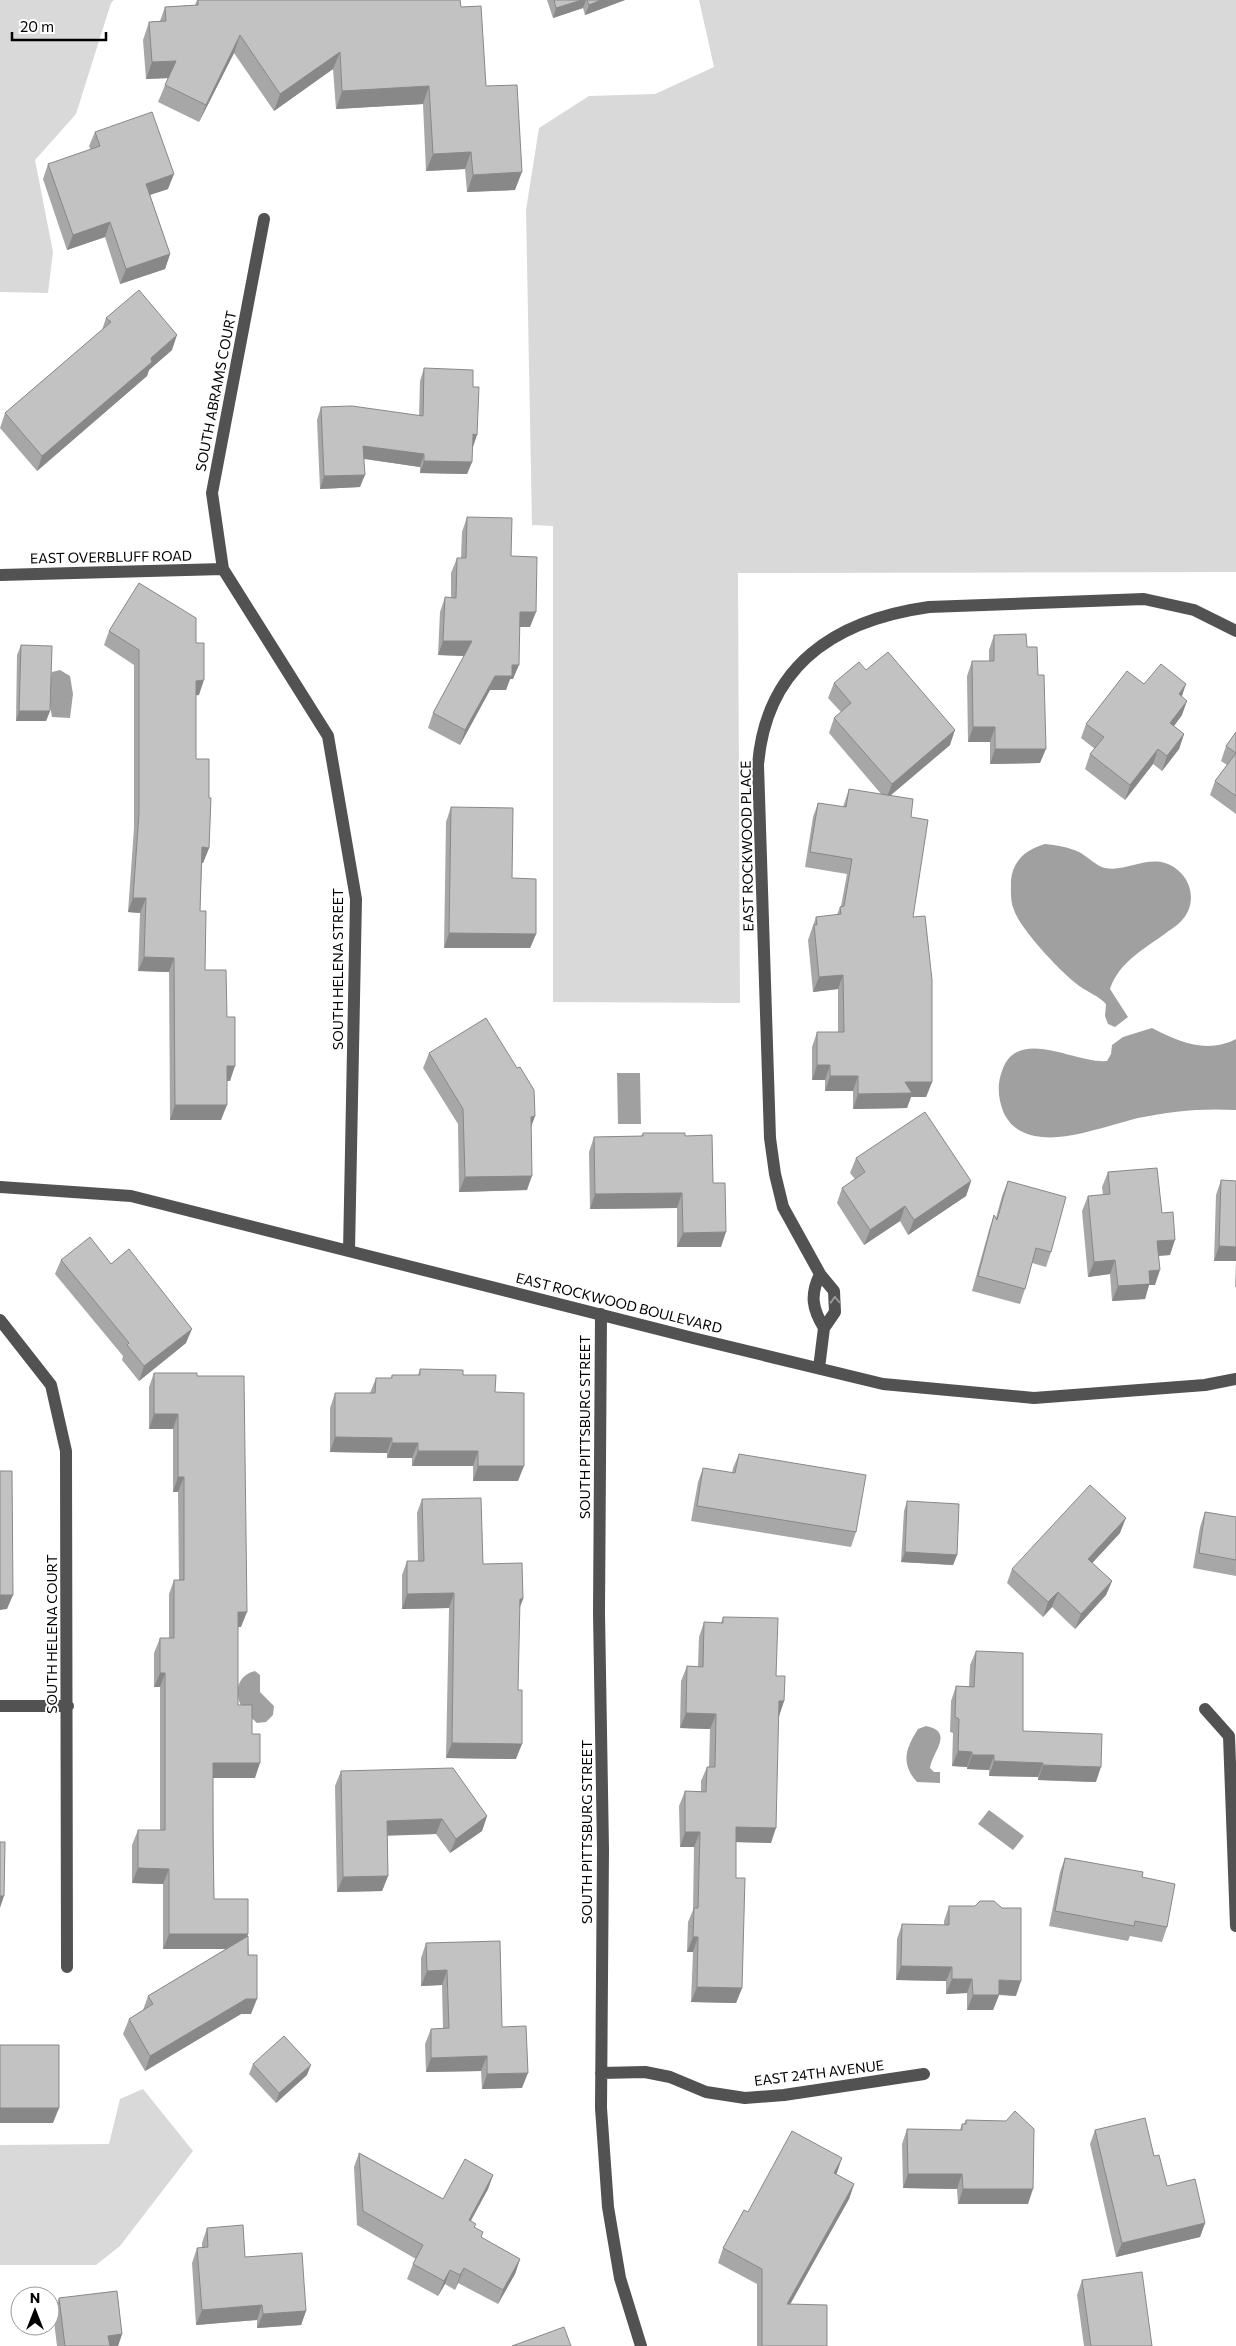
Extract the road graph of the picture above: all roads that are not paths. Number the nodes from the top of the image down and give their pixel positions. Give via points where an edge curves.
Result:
1 (264, 219) dead end
2 (223, 569) junction
3 (0, 575) edge
4 (1236, 631) edge
5 (0, 1187) edge
6 (349, 1252) junction
7 (820, 1274) junction
8 (601, 1314) junction
9 (0, 1320) edge
10 (824, 1328) junction
11 (819, 1368) junction
12 (1236, 1379) edge
13 (0, 1706) edge
14 (68, 1706) junction
15 (1205, 1709) dead end
16 (1236, 1926) edge
17 (67, 1967) dead end
18 (601, 2073) junction
19 (924, 2074) dead end
20 (641, 2346) edge

1 - 2 street, SOUTH ABRAMS COURT via 212,493
2 - 3 street, EAST OVERBLUFF ROAD
2 - 6 street, SOUTH HELENA STREET via 328,736 356,899
4 - 7 street, EAST ROCKWOOD PLACE via 1194,610 1144,599 929,607 876,618 841,633 801,663 784,682 764,725 758,765 770,1138 774,1174 783,1207
5 - 6 street, EAST ROCKWOOD BOULEVARD via 131,1196
6 - 8 street, EAST ROCKWOOD BOULEVARD
7 - 10 street via 813,1288 815,1313
10 -> 7 street, EAST ROCKWOOD PLACE via 835,1312 834,1291
8 - 11 street, EAST ROCKWOOD BOULEVARD
8 - 18 street, SOUTH PITTSBURG STREET
9 - 14 street, SOUTH HELENA COURT via 50,1385 66,1451
10 - 11 street, EAST ROCKWOOD PLACE
11 - 12 street, EAST ROCKWOOD BOULEVARD via 883,1384 1034,1398 1205,1385
13 - 14 street
14 - 17 street, SOUTH HELENA COURT
15 - 16 street via 1229,1736
18 - 19 street, EAST 24TH AVENUE via 645,2072 670,2076 706,2092 744,2098
18 - 20 street, SOUTH PITTSBURG STREET via 608,2207 620,2278

